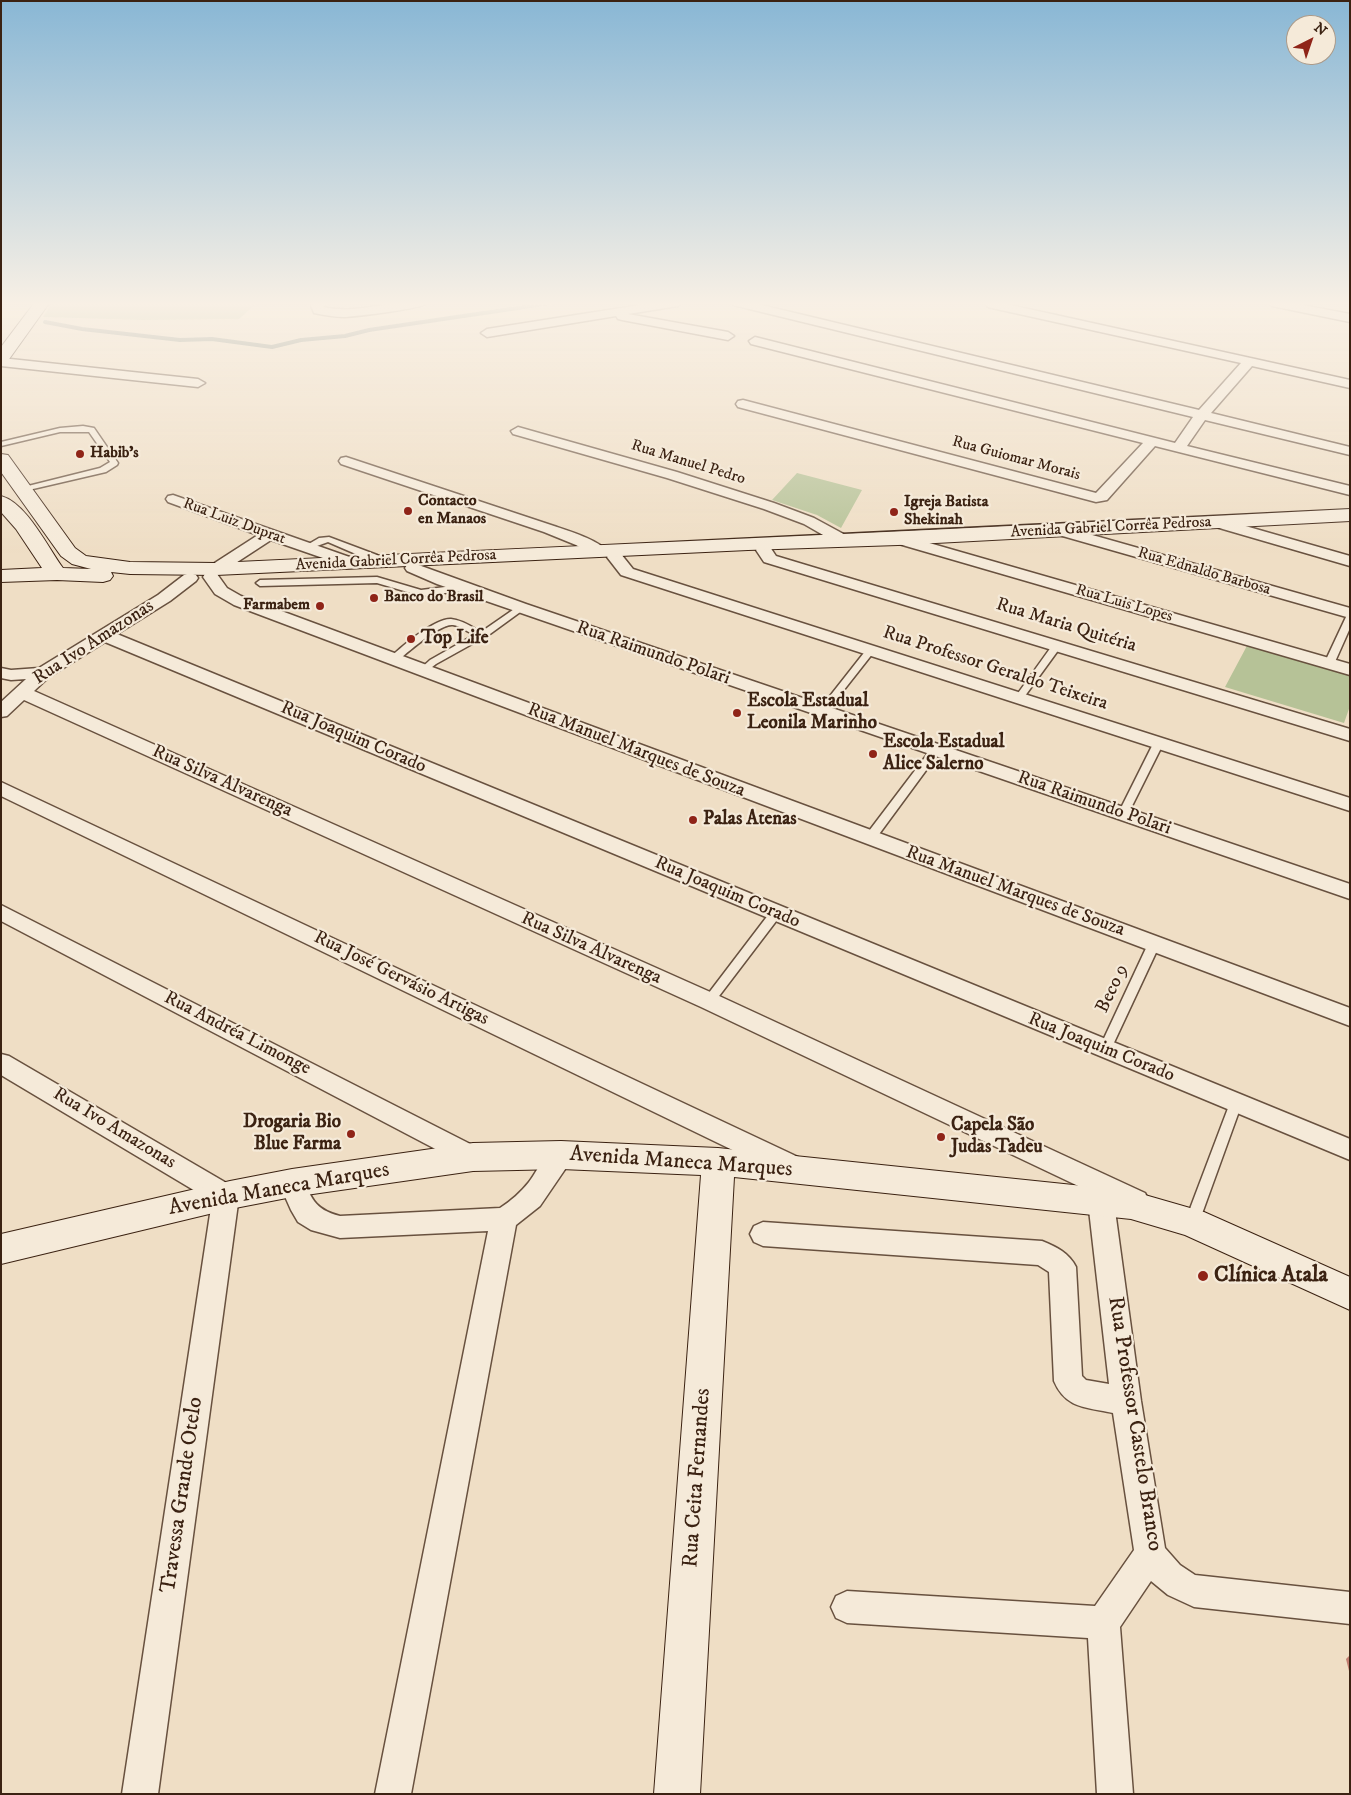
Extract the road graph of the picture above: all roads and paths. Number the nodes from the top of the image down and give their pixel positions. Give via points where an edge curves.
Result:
1 (931, 386) edge
2 (1079, 386) edge
3 (1227, 386) edge
4 (743, 404) dead end
5 (1202, 415) junction
6 (518, 431) dead end
7 (1152, 442) junction
8 (1, 444) edge
9 (1178, 448) junction
10 (1350, 451) edge
11 (1, 458) edge
12 (346, 461) dead end
13 (24, 490) junction
14 (1350, 491) edge
15 (173, 499) dead end
16 (1, 502) edge
17 (1350, 515) edge
18 (1214, 522) junction
19 (1057, 530) junction
20 (269, 535) junction
21 (898, 539) junction
22 (843, 540) junction
23 (306, 548) junction
24 (767, 554) junction
25 (614, 561) junction
26 (1350, 561) edge
27 (382, 562) junction
28 (352, 563) junction
29 (412, 568) junction
30 (214, 573) junction
31 (57, 574) junction
32 (2, 575) edge
33 (190, 578) junction
34 (260, 583) dead end
35 (461, 588) junction
36 (520, 608) junction
37 (1350, 615) edge
38 (480, 634) junction
39 (104, 635) junction
40 (1056, 645) junction
41 (870, 651) junction
42 (393, 660) junction
43 (1329, 664) junction
44 (1350, 670) edge
45 (422, 671) junction
46 (1, 673) edge
47 (43, 674) junction
48 (21, 692) junction
49 (1019, 698) junction
50 (1, 712) edge
51 (822, 712) junction
52 (1349, 732) edge
53 (1158, 744) junction
54 (936, 750) junction
55 (1, 788) edge
56 (1350, 805) edge
57 (1122, 814) junction
58 (870, 838) junction
59 (1350, 892) edge
60 (1, 912) edge
61 (776, 913) junction
62 (1154, 944) junction
63 (709, 1001) junction
64 (1350, 1018) edge
65 (1105, 1049) junction
66 (1, 1063) edge
67 (1236, 1103) junction
68 (1350, 1150) edge
69 (562, 1155) junction
70 (473, 1157) junction
71 (718, 1162) junction
72 (801, 1170) junction
73 (292, 1183) junction
74 (226, 1196) junction
75 (1101, 1202) junction
76 (1158, 1212) junction
77 (504, 1219) junction
78 (1192, 1222) junction
79 (763, 1234) dead end
80 (1, 1249) edge
81 (1350, 1294) edge
82 (1126, 1401) junction
83 (1150, 1554) junction
84 (847, 1607) dead end
85 (1350, 1608) edge
86 (1103, 1623) junction
87 (140, 1794) edge
88 (393, 1794) edge
89 (677, 1794) edge
90 (1115, 1794) edge

1 - 7 street
2 - 5 street
3 - 5 street
4 - 7 street, Rua Guiomar Morais via 1090,497 1102,497
5 - 9 street
5 - 10 street
6 - 22 street, Rua Manuel Pedro via 769,506 808,521
7 - 9 street
8 - 13 lane via 72,428 86,428 91,430 114,463 103,470
9 - 14 street
11 - 13 street, Avenida Gabriel Corrêa Pedrosa
12 - 25 street, Rua Professor Geraldo Teixeira via 549,528
13 - 30 street, Avenida Gabriel Corrêa Pedrosa via 68,552 79,560 130,568
15 - 20 street, Rua Luiz Duprat
16 - 31 street via 17,516
17 - 18 street, Avenida Gabriel Corrêa Pedrosa
18 - 19 street, Avenida Gabriel Corrêa Pedrosa
18 - 26 street
19 - 21 street, Avenida Gabriel Corrêa Pedrosa
19 - 37 street, Rua Ednaldo Barbosa
20 - 23 street, Rua Luiz Duprat
20 - 30 street
21 - 22 street, Avenida Gabriel Corrêa Pedrosa
21 - 43 street, Rua Luis Lopes
22 - 24 street, Avenida Gabriel Corrêa Pedrosa
22 - 25 street, Avenida Gabriel Corrêa Pedrosa
23 - 27 lane via 329,539
23 - 28 street, Rua Luiz Duprat
24 - 25 street, Avenida Gabriel Corrêa Pedrosa
24 - 40 street, Rua Maria Quitéria
25 - 27 street, Avenida Gabriel Corrêa Pedrosa
25 - 29 street, Avenida Gabriel Corrêa Pedrosa
25 - 41 street, Rua Professor Geraldo Teixeira
27 - 28 street, Avenida Gabriel Corrêa Pedrosa
28 - 30 street, Avenida Gabriel Corrêa Pedrosa
29 - 30 street, Avenida Gabriel Corrêa Pedrosa
29 - 35 street, Rua Raimundo Polari
30 - 33 street, Avenida Gabriel Corrêa Pedrosa
30 - 42 street, Rua Manuel Marques de Souza via 215,587 232,598
31 - 32 street, Avenida Gabriel Corrêa Pedrosa
31 - 33 street, Avenida Gabriel Corrêa Pedrosa
33 - 39 street, Rua Ivo Amazonas
34 - 35 lane via 377,580 421,593
35 - 36 street, Rua Raimundo Polari
36 - 38 lane
36 - 51 street, Rua Raimundo Polari
37 - 43 lane
38 - 42 lane via 448,622
38 - 45 lane
39 - 47 street, Rua Ivo Amazonas
39 - 61 street, Rua Joaquim Corado
40 - 49 lane
40 - 52 street, Rua Maria Quitéria
41 - 49 street, Rua Professor Geraldo Teixeira
41 - 51 lane
42 - 45 street, Rua Manuel Marques de Souza
43 - 44 street, Rua Luis Lopes
45 - 58 street, Rua Manuel Marques de Souza
46 - 47 street
47 - 48 street, Rua Ivo Amazonas
48 - 50 street, Rua Ivo Amazonas
48 - 63 street, Rua Silva Alvarenga
49 - 53 street, Rua Professor Geraldo Teixeira
51 - 54 street, Rua Raimundo Polari
53 - 56 street, Rua Professor Geraldo Teixeira
53 - 57 lane
54 - 57 street, Rua Raimundo Polari
54 - 58 lane
55 - 72 street, Rua José Gervásio Artigas
57 - 59 street, Rua Raimundo Polari
58 - 62 street, Rua Manuel Marques de Souza
60 - 70 street, Rua Andréa Limonge
61 - 63 lane
61 - 65 street, Rua Joaquim Corado
62 - 64 street, Rua Manuel Marques de Souza
62 - 65 lane, Beco 9
63 - 76 street, Rua Silva Alvarenga
65 - 67 street, Rua Joaquim Corado
66 - 74 street, Rua Ivo Amazonas
67 - 68 street, Rua Joaquim Corado
67 - 78 lane
69 - 70 street, Avenida Maneca Marques
69 - 71 street, Avenida Maneca Marques
69 - 77 street via 533,1198
70 - 73 street, Avenida Maneca Marques
71 - 72 street, Avenida Maneca Marques
71 - 89 street, Rua Ceita Fernandes
72 - 75 street, Avenida Maneca Marques
73 - 74 street, Avenida Maneca Marques
73 - 77 street via 303,1211 320,1223 340,1227
74 - 80 street, Avenida Maneca Marques
74 - 87 street, Travessa Grande Otelo
75 - 76 street, Avenida Maneca Marques
75 - 82 street, Rua Professor Castelo Branco
76 - 78 street, Avenida Maneca Marques
77 - 88 street
78 - 81 street, Avenida Maneca Marques
79 - 82 street via 1042,1253 1062,1267 1068,1381 1078,1392
82 - 83 street, Rua Professor Castelo Branco
83 - 85 street, Rua Professor Castelo Branco via 1176,1584 1194,1590
83 - 86 street
84 - 86 street
86 - 90 street

